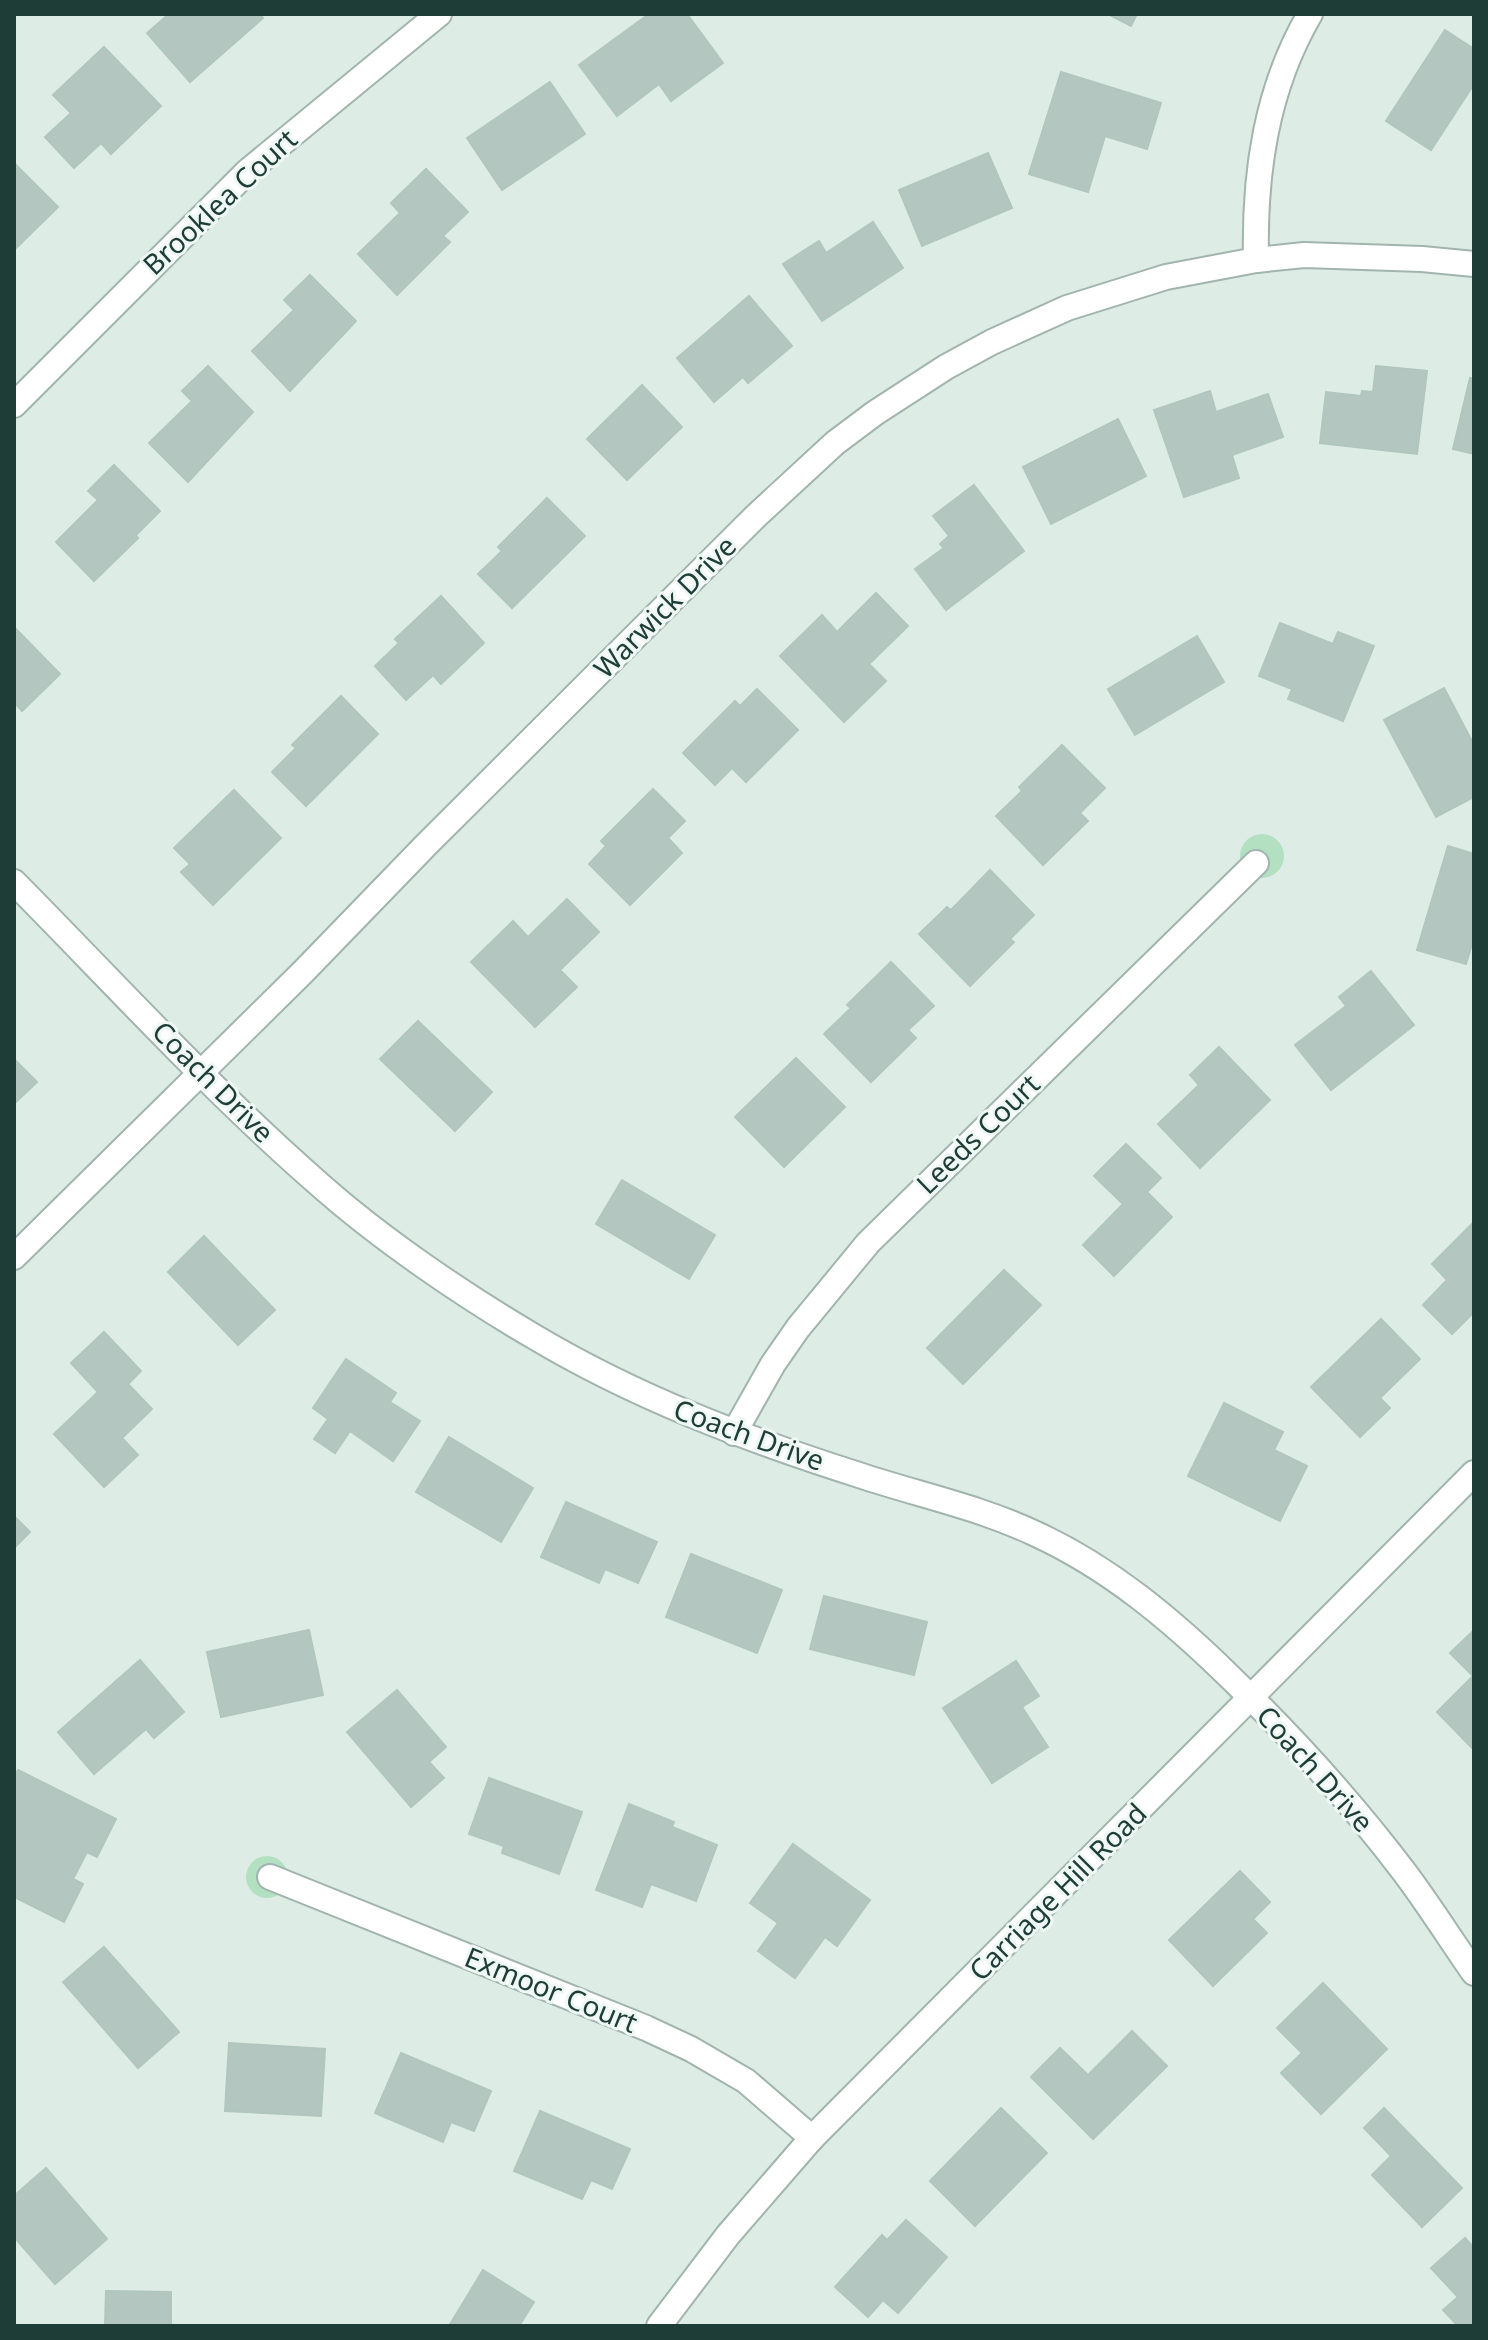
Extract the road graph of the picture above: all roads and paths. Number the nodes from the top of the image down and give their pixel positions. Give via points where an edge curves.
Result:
1 (439, 14) edge
2 (1310, 14) edge
3 (1256, 260) junction
4 (1474, 264) edge
5 (14, 405) edge
6 (1256, 863) dead end
7 (14, 882) edge
8 (201, 1071) junction
9 (14, 1257) edge
10 (734, 1433) junction
11 (1474, 1473) edge
12 (1251, 1697) junction
13 (270, 1877) dead end
14 (1474, 1973) edge
15 (812, 2138) junction
16 (659, 2326) edge

1 - 5 street, Brooklea Court via 248,171
2 - 3 street via 1279,79 1266,124 1255,212
3 - 4 street, Warwick Drive via 1304,255
3 - 8 street, Warwick Drive via 1166,277 1067,308 946,367 835,443
6 - 10 street, Leeds Court via 868,1243 798,1328
7 - 8 street, Coach Drive
8 - 9 street, Warwick Drive
8 - 10 street, Coach Drive via 323,1189 422,1264 585,1366
10 - 12 street, Coach Drive via 952,1501 1040,1535 1098,1568 1176,1626
11 - 12 street, Carriage Hill Road
12 - 14 street, Coach Drive via 1315,1763 1404,1872
12 - 15 street, Carriage Hill Road
13 - 15 street, Exmoor Court via 691,2049 746,2081
15 - 16 street, Carriage Hill Road

